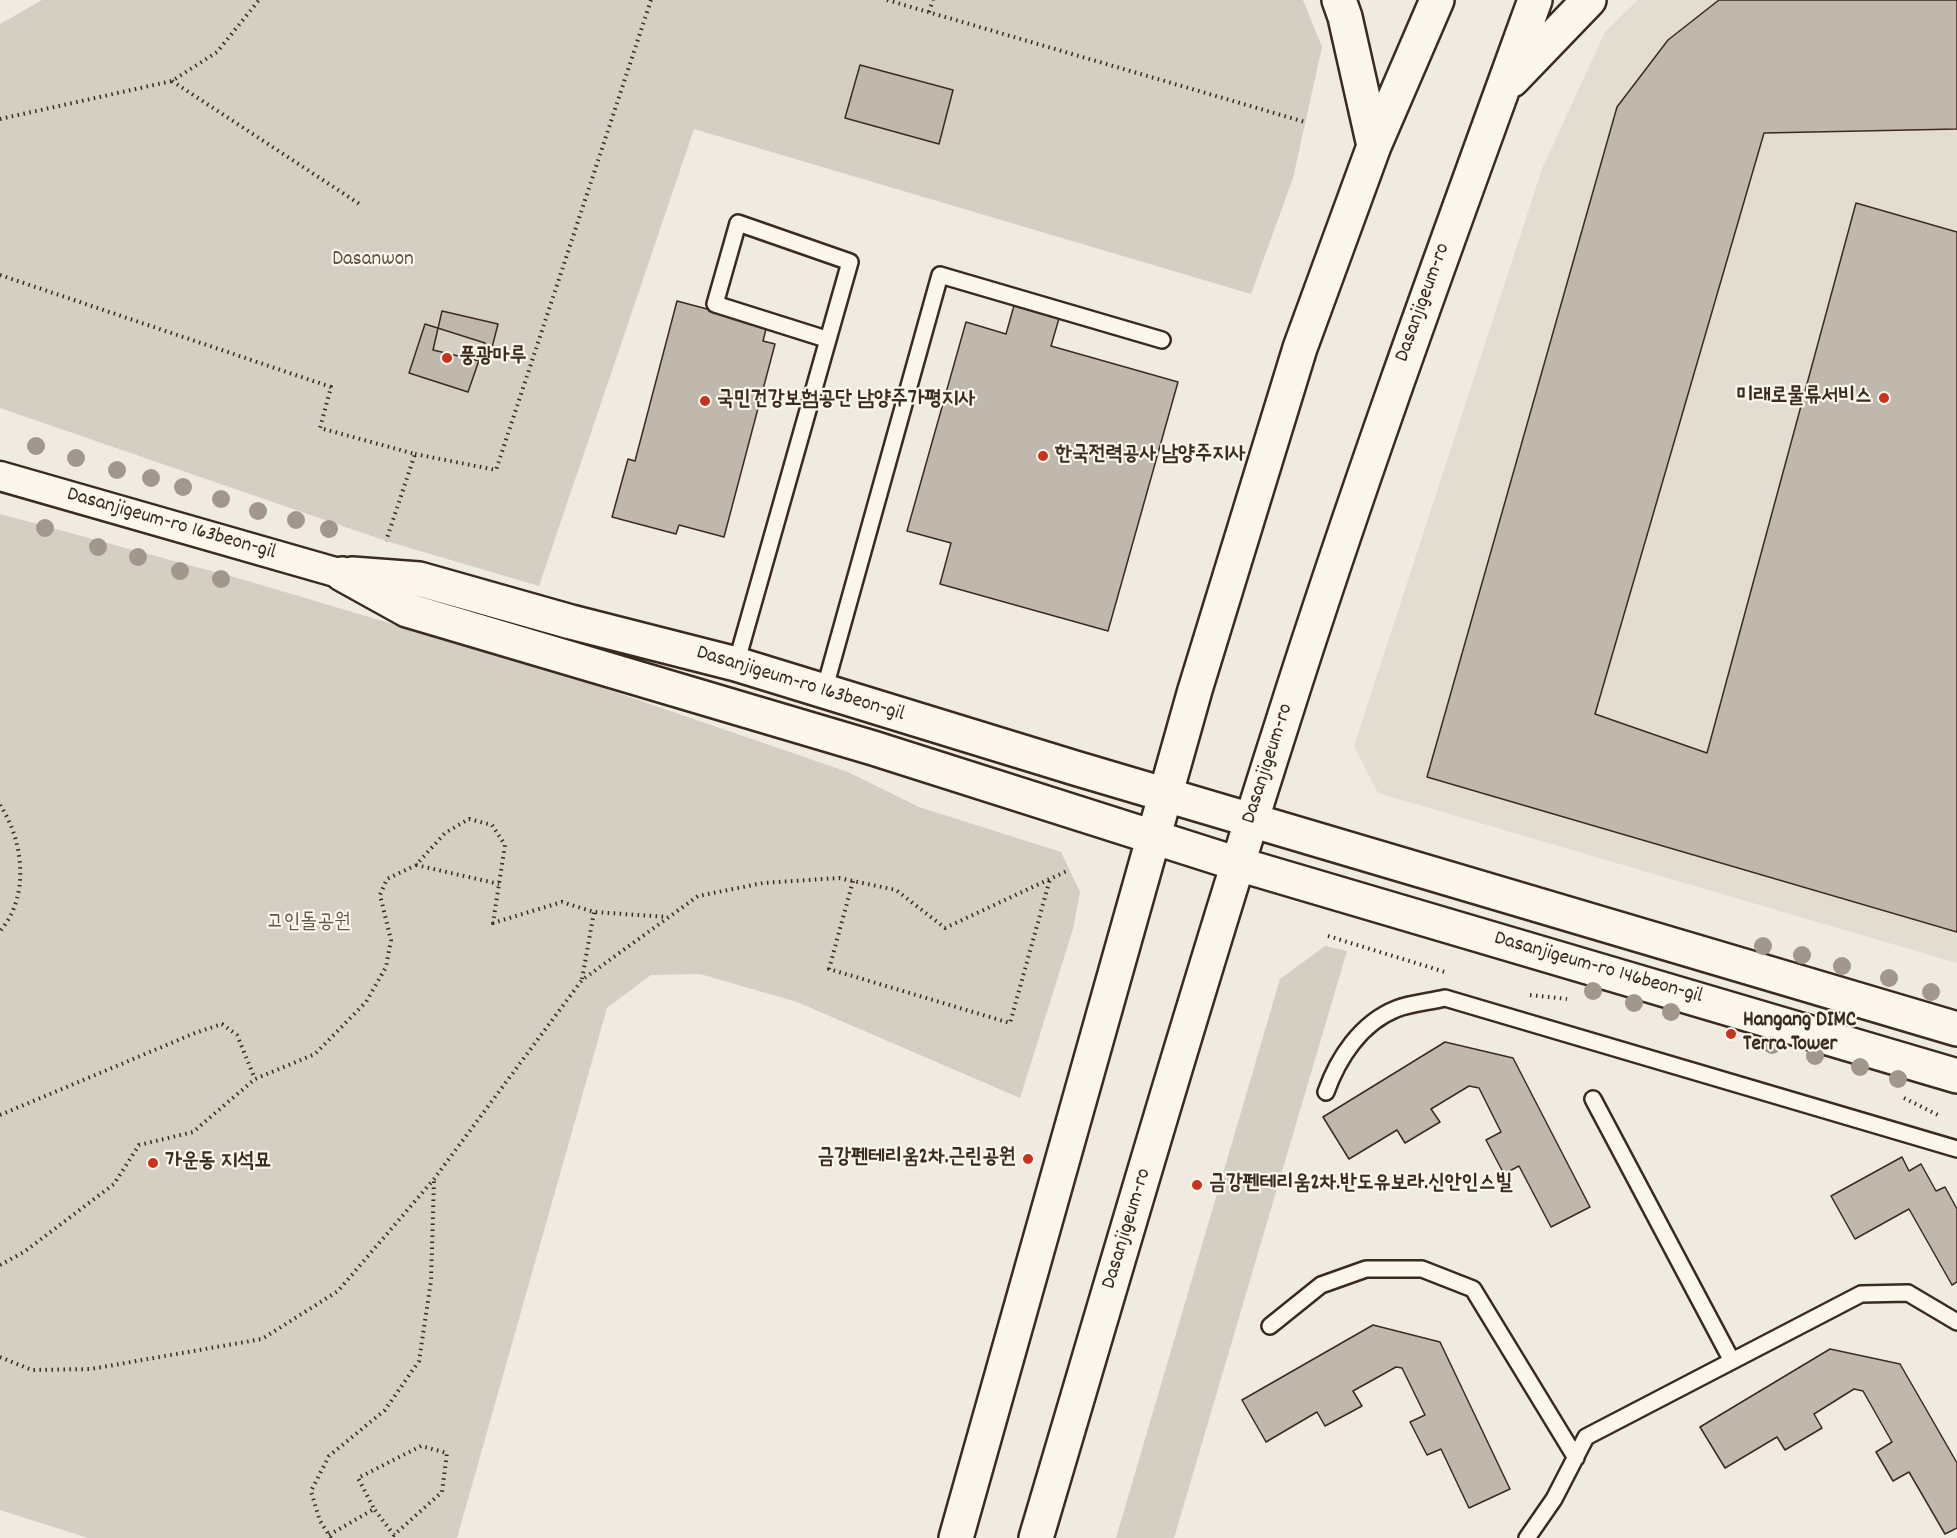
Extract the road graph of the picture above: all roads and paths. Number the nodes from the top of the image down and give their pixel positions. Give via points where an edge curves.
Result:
1 (259, 0) edge
2 (651, 0) edge
3 (886, 0) edge
4 (933, 0) edge
5 (1339, 0) edge
6 (1437, 0) edge
7 (1535, 0) edge
8 (1589, 0) edge
9 (929, 12) junction
10 (172, 81) junction
11 (1503, 90) junction
12 (0, 119) edge
13 (1305, 122) dead end
14 (1374, 146) junction
15 (361, 205) dead end
16 (0, 274) edge
17 (826, 339) junction
18 (1161, 340) dead end
19 (415, 454) junction
20 (0, 476) edge
21 (386, 541) dead end
22 (342, 574) junction
23 (736, 664) junction
24 (824, 691) junction
25 (1167, 795) junction
26 (0, 804) edge
27 (1252, 820) junction
28 (1156, 837) junction
29 (1238, 864) junction
30 (416, 865) junction
31 (1070, 870) dead end
32 (1050, 879) junction
33 (853, 881) junction
34 (499, 884) junction
35 (594, 912) junction
36 (670, 917) junction
37 (0, 931) edge
38 (582, 980) junction
39 (1957, 1029) edge
40 (1957, 1076) edge
41 (255, 1080) junction
42 (1326, 1092) dead end
43 (1593, 1099) dead end
44 (0, 1115) edge
45 (1957, 1149) edge
46 (434, 1179) junction
47 (0, 1265) edge
48 (1957, 1322) edge
49 (1270, 1326) dead end
50 (0, 1357) edge
51 (1732, 1361) junction
52 (1576, 1458) junction
53 (374, 1509) junction
54 (330, 1537) edge
55 (956, 1538) edge
56 (1036, 1538) edge
57 (1527, 1538) edge

1 - 10 path via 217,52
2 - 19 path via 495,470
3 - 9 path
4 - 9 path
5 - 14 street
6 - 14 street
7 - 11 street, Dasanjigeum-ro
8 - 11 street
9 - 13 path
10 - 12 path
10 - 15 path
11 - 27 street, Dasanjigeum-ro via 1396,380
14 - 25 street via 1300,348 1195,690
16 - 19 path via 331,387 321,428
17 - 17 lane via 850,262 738,223 716,304
17 - 23 lane
18 - 24 lane via 940,275
19 - 21 path
20 - 22 street, Dasanjigeum-ro 163beon-gil
22 - 23 street, Dasanjigeum-ro 163beon-gil via 418,579
22 - 28 street, Dasanjigeum-ro 163beon-gil via 407,610
23 - 24 street, Dasanjigeum-ro 163beon-gil
24 - 25 street, Dasanjigeum-ro 163beon-gil
25 - 27 street, Dasanjigeum-ro 163beon-gil
25 - 28 street
26 - 37 path via 11,821 19,852 20,888 11,919
27 - 29 street, Dasanjigeum-ro
27 - 39 street, Dasanjigeum-ro 146beon-gil
28 - 29 street, Dasanjigeum-ro 163beon-gil
28 - 55 street
29 - 40 street, Dasanjigeum-ro 146beon-gil
29 - 56 street, Dasanjigeum-ro
30 - 34 path
30 - 34 path via 445,833 469,819 492,825 505,845
30 - 41 path via 387,879 380,895 392,940 386,967 366,1002 315,1054
31 - 32 path
32 - 33 path via 945,928 896,890
32 - 33 path via 1010,1023 829,969
33 - 36 path via 839,878 752,885 698,896
34 - 35 path via 493,923 562,902
35 - 36 path
35 - 38 path
36 - 38 path
38 - 46 path
41 - 44 path via 237,1035 222,1024
41 - 47 path via 193,1132 139,1145 114,1184 24,1252
42 - 45 lane via 1333,1071 1359,1033 1395,1010 1445,998
43 - 51 lane
46 - 50 path via 338,1291 262,1339 91,1369 32,1370
46 - 54 path via 431,1281 419,1361 385,1410 330,1456 311,1491 320,1521
48 - 51 lane via 1908,1293 1861,1294
49 - 52 lane via 1321,1285 1366,1269 1422,1269 1473,1290
51 - 52 lane via 1586,1437
52 - 57 lane
53 - 53 path via 358,1478 421,1446 447,1454 442,1491 394,1534
53 - 54 path

